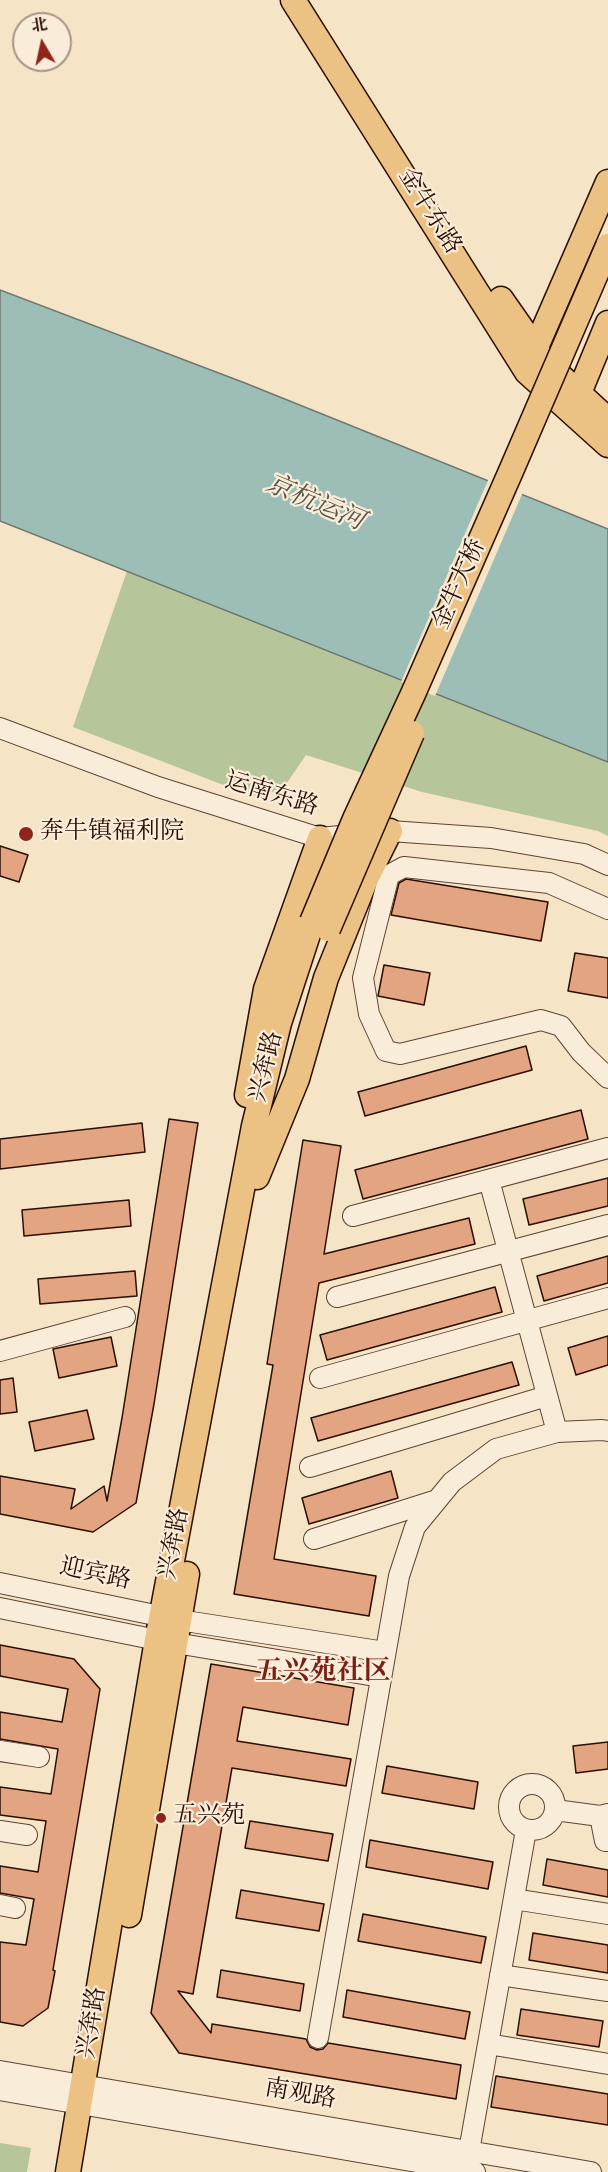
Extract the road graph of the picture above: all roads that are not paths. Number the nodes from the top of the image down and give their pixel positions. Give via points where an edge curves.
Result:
1 (293, 0) edge
2 (313, 0) edge
3 (608, 182) edge
4 (608, 202) edge
5 (608, 246) edge
6 (608, 281) edge
7 (608, 323) edge
8 (608, 340) edge
9 (534, 358) junction
10 (579, 402) junction
11 (607, 435) edge
12 (0, 728) edge
13 (390, 831) junction
14 (320, 838) junction
15 (608, 865) edge
16 (608, 909) edge
17 (320, 926) junction
18 (608, 1078) edge
19 (608, 1148) edge
20 (250, 1177) junction
21 (489, 1180) junction
22 (352, 1216) dead end
23 (608, 1225) edge
24 (508, 1252) junction
25 (337, 1298) dead end
26 (608, 1298) edge
27 (125, 1317) dead end
28 (526, 1321) junction
29 (0, 1351) edge
30 (320, 1378) dead end
31 (547, 1396) junction
32 (608, 1431) edge
33 (557, 1432) junction
34 (310, 1467) dead end
35 (437, 1500) junction
36 (314, 1539) dead end
37 (0, 1583) edge
38 (0, 1608) edge
39 (171, 1618) junction
40 (166, 1642) junction
41 (385, 1652) junction
42 (381, 1677) junction
43 (0, 1751) edge
44 (39, 1757) dead end
45 (555, 1810) junction
46 (604, 1815) edge
47 (526, 1830) junction
48 (0, 1831) edge
49 (27, 1835) dead end
50 (608, 1841) edge
51 (514, 1899) junction
52 (608, 1914) edge
53 (500, 1975) junction
54 (608, 1991) edge
55 (318, 2038) dead end
56 (488, 2044) junction
57 (608, 2064) edge
58 (0, 2071) edge
59 (0, 2090) edge
60 (90, 2096) junction
61 (469, 2151) junction
62 (68, 2172) edge
63 (85, 2172) edge
64 (475, 2172) edge
65 (591, 2172) edge

1 - 9 main road, 金牛东路
2 - 9 main road, 金牛东路
3 - 9 main road
4 - 9 main road
5 - 17 main road, 金牛大桥, bridge via 355,819
6 - 17 main road, 金牛大桥, bridge via 426,701
7 - 10 main road
8 - 10 main road
9 - 10 main road, 金牛东路
10 - 11 main road, 金牛东路
12 - 14 street, 运南东路 via 158,787
13 - 14 street, 运南东路
13 - 15 street, 运南东路 via 491,838 584,854
13 - 20 main road via 326,978 297,1079
14 - 20 main road via 266,988 247,1086 243,1138
16 - 18 street via 549,883 404,867 389,875 363,978 369,1014 387,1051 400,1054 541,1020 561,1026
17 - 20 main road, 兴奔路 via 279,1023 254,1126
19 - 21 street
20 - 39 main road, 兴奔路
21 - 22 street
21 - 24 street
23 - 24 street
24 - 25 street
24 - 28 street
26 - 28 street
27 - 29 street
28 - 30 street
28 - 31 street
31 - 33 street
31 - 34 street
32 - 33 street
33 - 35 street via 496,1449 452,1482
35 - 36 street
35 - 41 street via 415,1527 399,1576
37 - 39 street, 迎宾路
38 - 40 street, 迎宾路
39 - 40 main road, 兴奔路
39 - 41 street, 迎宾路
40 - 42 street, 迎宾路
40 - 60 main road, 兴奔路
41 - 42 street
42 - 55 street
43 - 44 street
45 - 46 street
45 - 47 street via 542,1829
45 - 47 street via 552,1796 542,1786 520,1787 510,1798 509,1814
46 - 50 street
47 - 51 street
48 - 49 street
51 - 52 street
51 - 53 street
53 - 54 street
53 - 56 street
56 - 57 street
56 - 61 street
58 - 60 street, 南观路
59 - 60 street, 南观路
60 - 61 street, 南观路
60 - 62 main road, 兴奔路
60 - 63 main road
60 - 64 street, 南观路
61 - 65 street, 南观路

